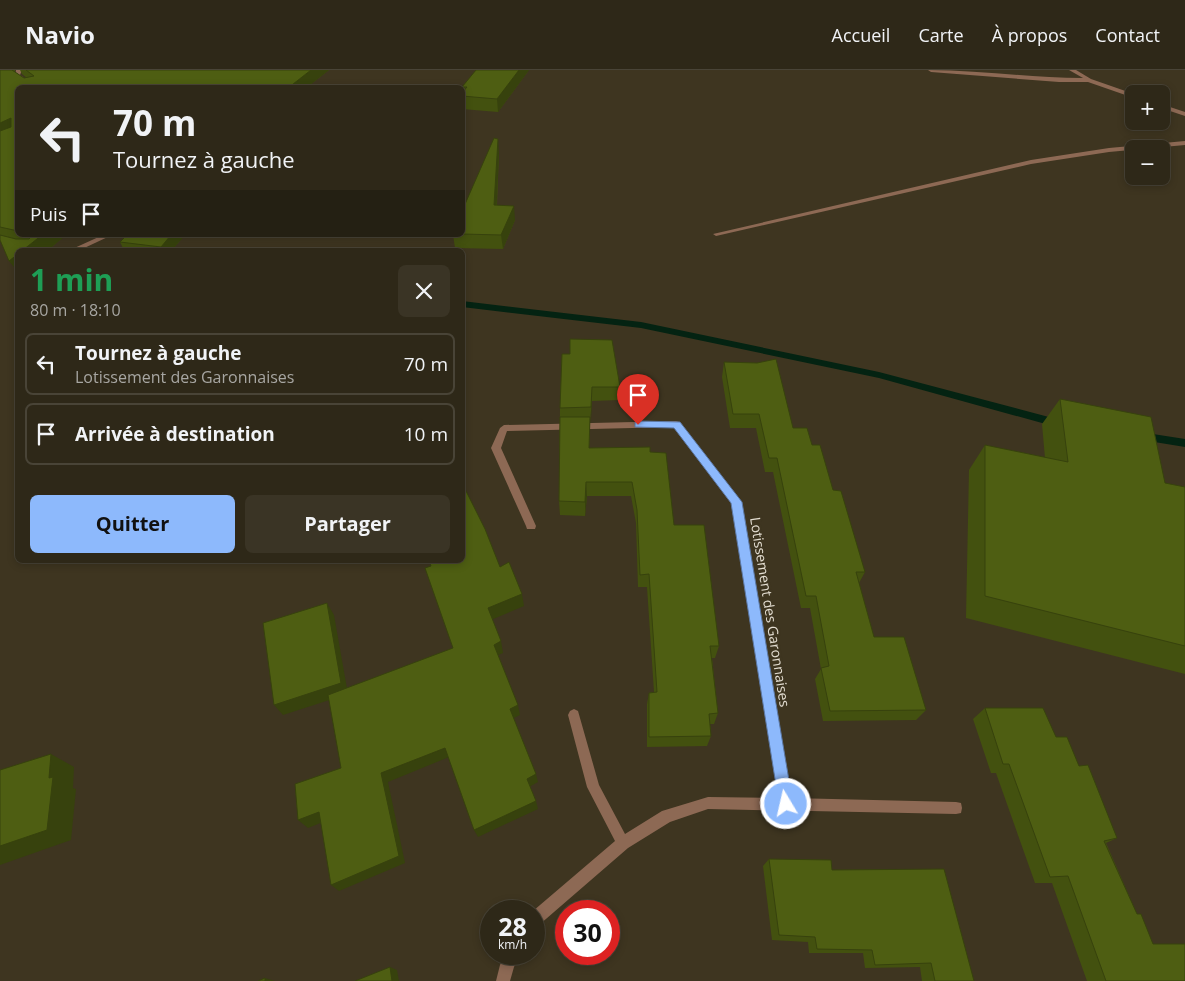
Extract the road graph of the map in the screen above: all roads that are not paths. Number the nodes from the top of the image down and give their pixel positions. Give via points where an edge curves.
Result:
1 (19, 70) edge
2 (931, 70) edge
3 (1072, 70) edge
4 (1089, 80) junction
5 (32, 85) edge
6 (1125, 93) edge
7 (1170, 109) edge
8 (1185, 114) edge
9 (1185, 143) edge
10 (716, 234) dead end
11 (104, 237) edge
12 (79, 248) edge
13 (531, 526) dead end
14 (574, 714) dead end
15 (786, 804) junction
16 (956, 808) dead end
17 (623, 843) junction
18 (545, 908) edge
19 (507, 965) edge
20 (503, 981) edge

1 - 5 street via 17,76
2 - 4 street
3 - 4 street
4 - 6 street
7 - 8 street
9 - 10 street via 1031,162
11 - 12 street
13 - 15 street, Lotissement des Garonnaises via 496,448 504,428 676,424 736,502
14 - 17 street via 593,787
15 - 16 street
15 - 17 street via 708,803 667,816
17 - 18 street
19 - 20 street

